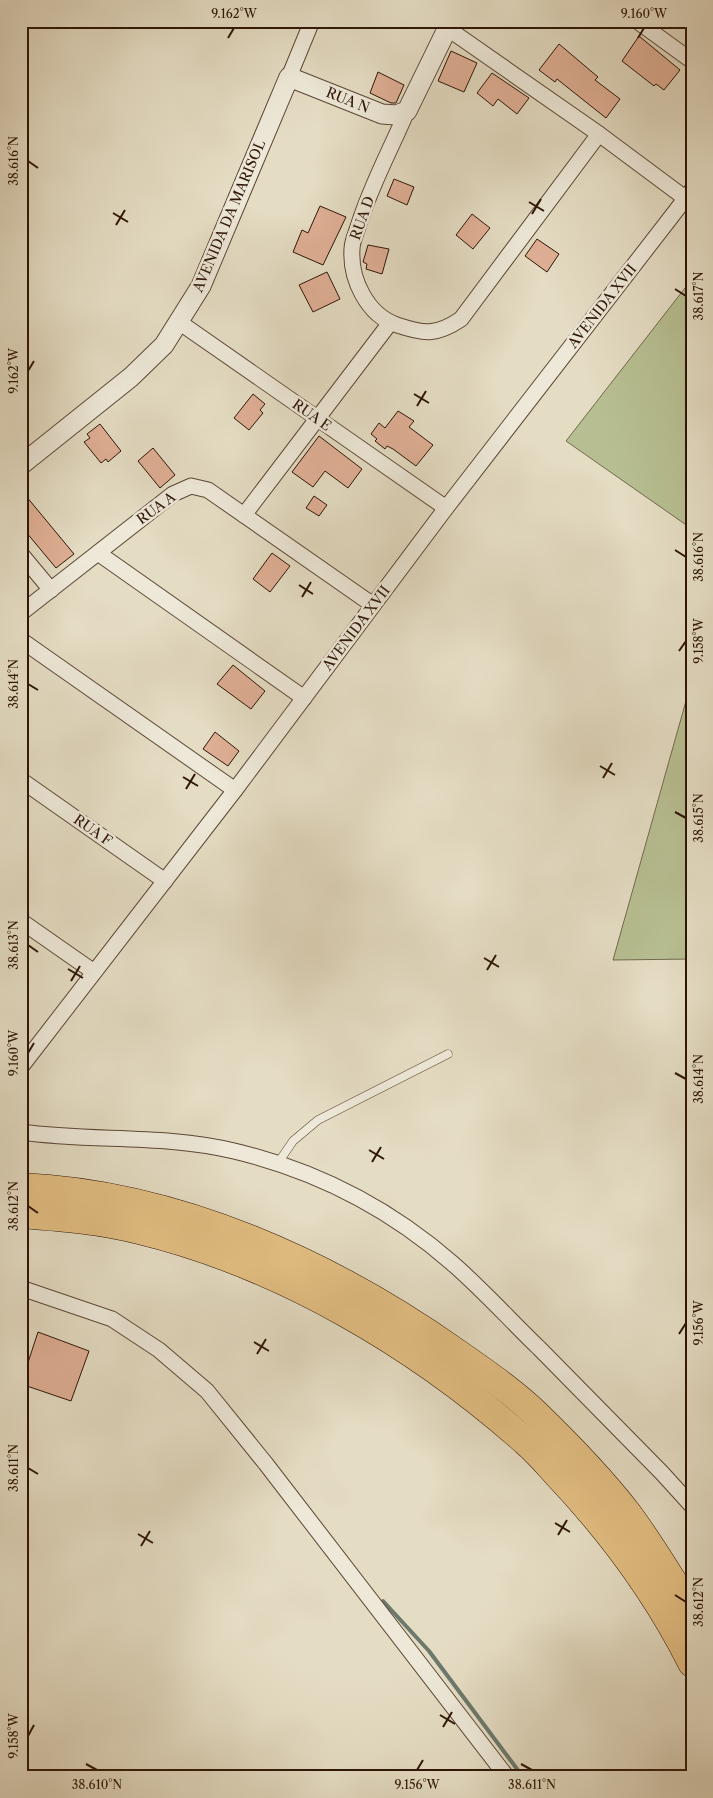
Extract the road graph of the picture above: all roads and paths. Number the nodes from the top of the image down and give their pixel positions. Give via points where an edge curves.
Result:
1 (312, 21) edge
2 (637, 21) edge
3 (449, 25) edge
4 (692, 61) edge
5 (289, 77) junction
6 (407, 111) junction
7 (599, 134) junction
8 (689, 194) edge
9 (179, 322) junction
10 (390, 323) junction
11 (317, 418) junction
12 (21, 465) edge
13 (446, 508) junction
14 (244, 515) junction
15 (98, 553) junction
16 (21, 554) edge
17 (51, 590) junction
18 (373, 605) junction
19 (21, 613) edge
20 (21, 640) edge
21 (304, 698) junction
22 (21, 780) edge
23 (235, 790) junction
24 (165, 880) junction
25 (21, 920) edge
26 (94, 972) junction
27 (448, 1054) dead end
28 (22, 1064) edge
29 (21, 1132) edge
30 (278, 1163) junction
31 (21, 1187) edge
32 (21, 1214) edge
33 (21, 1288) edge
34 (692, 1506) edge
35 (692, 1612) edge
36 (692, 1663) edge
37 (507, 1777) edge

1 - 5 street
2 - 4 street
3 - 6 street, RUA D
3 - 7 street
5 - 6 street, RUA N via 382,114 396,115
5 - 9 street, AVENIDA DA MARISOL via 201,286
6 - 10 street, RUA D via 362,214 352,248 356,281 368,305
7 - 8 street
7 - 10 street, RUA D via 461,319 446,330 422,333
8 - 13 street, AVENIDA XVII
9 - 11 street, RUA E
9 - 12 street, AVENIDA DA MARISOL via 164,345 131,377
10 - 11 street
11 - 13 street, RUA E
11 - 14 street
13 - 18 street, AVENIDA XVII
14 - 15 street, RUA A via 208,490 191,486 173,494
14 - 18 street, RUA A
15 - 17 street, RUA A
15 - 21 street
16 - 17 street
17 - 19 street, RUA A
18 - 21 street, AVENIDA XVII
20 - 23 street
21 - 23 street, AVENIDA XVII
22 - 24 street, RUA F
23 - 24 street, AVENIDA XVII
24 - 26 street, AVENIDA XVII
25 - 26 street
26 - 28 street, AVENIDA XVII
27 - 30 lane via 318,1120 293,1142
29 - 30 street via 190,1143
30 - 34 street via 351,1194 409,1229 439,1252
31 - 35 highway via 58,1188 146,1204 302,1261 412,1321 534,1412 588,1467 628,1515
32 - 36 highway via 138,1229 219,1254 304,1292 420,1357 526,1441 573,1491 638,1575
33 - 37 street via 112,1318 159,1350 207,1391

